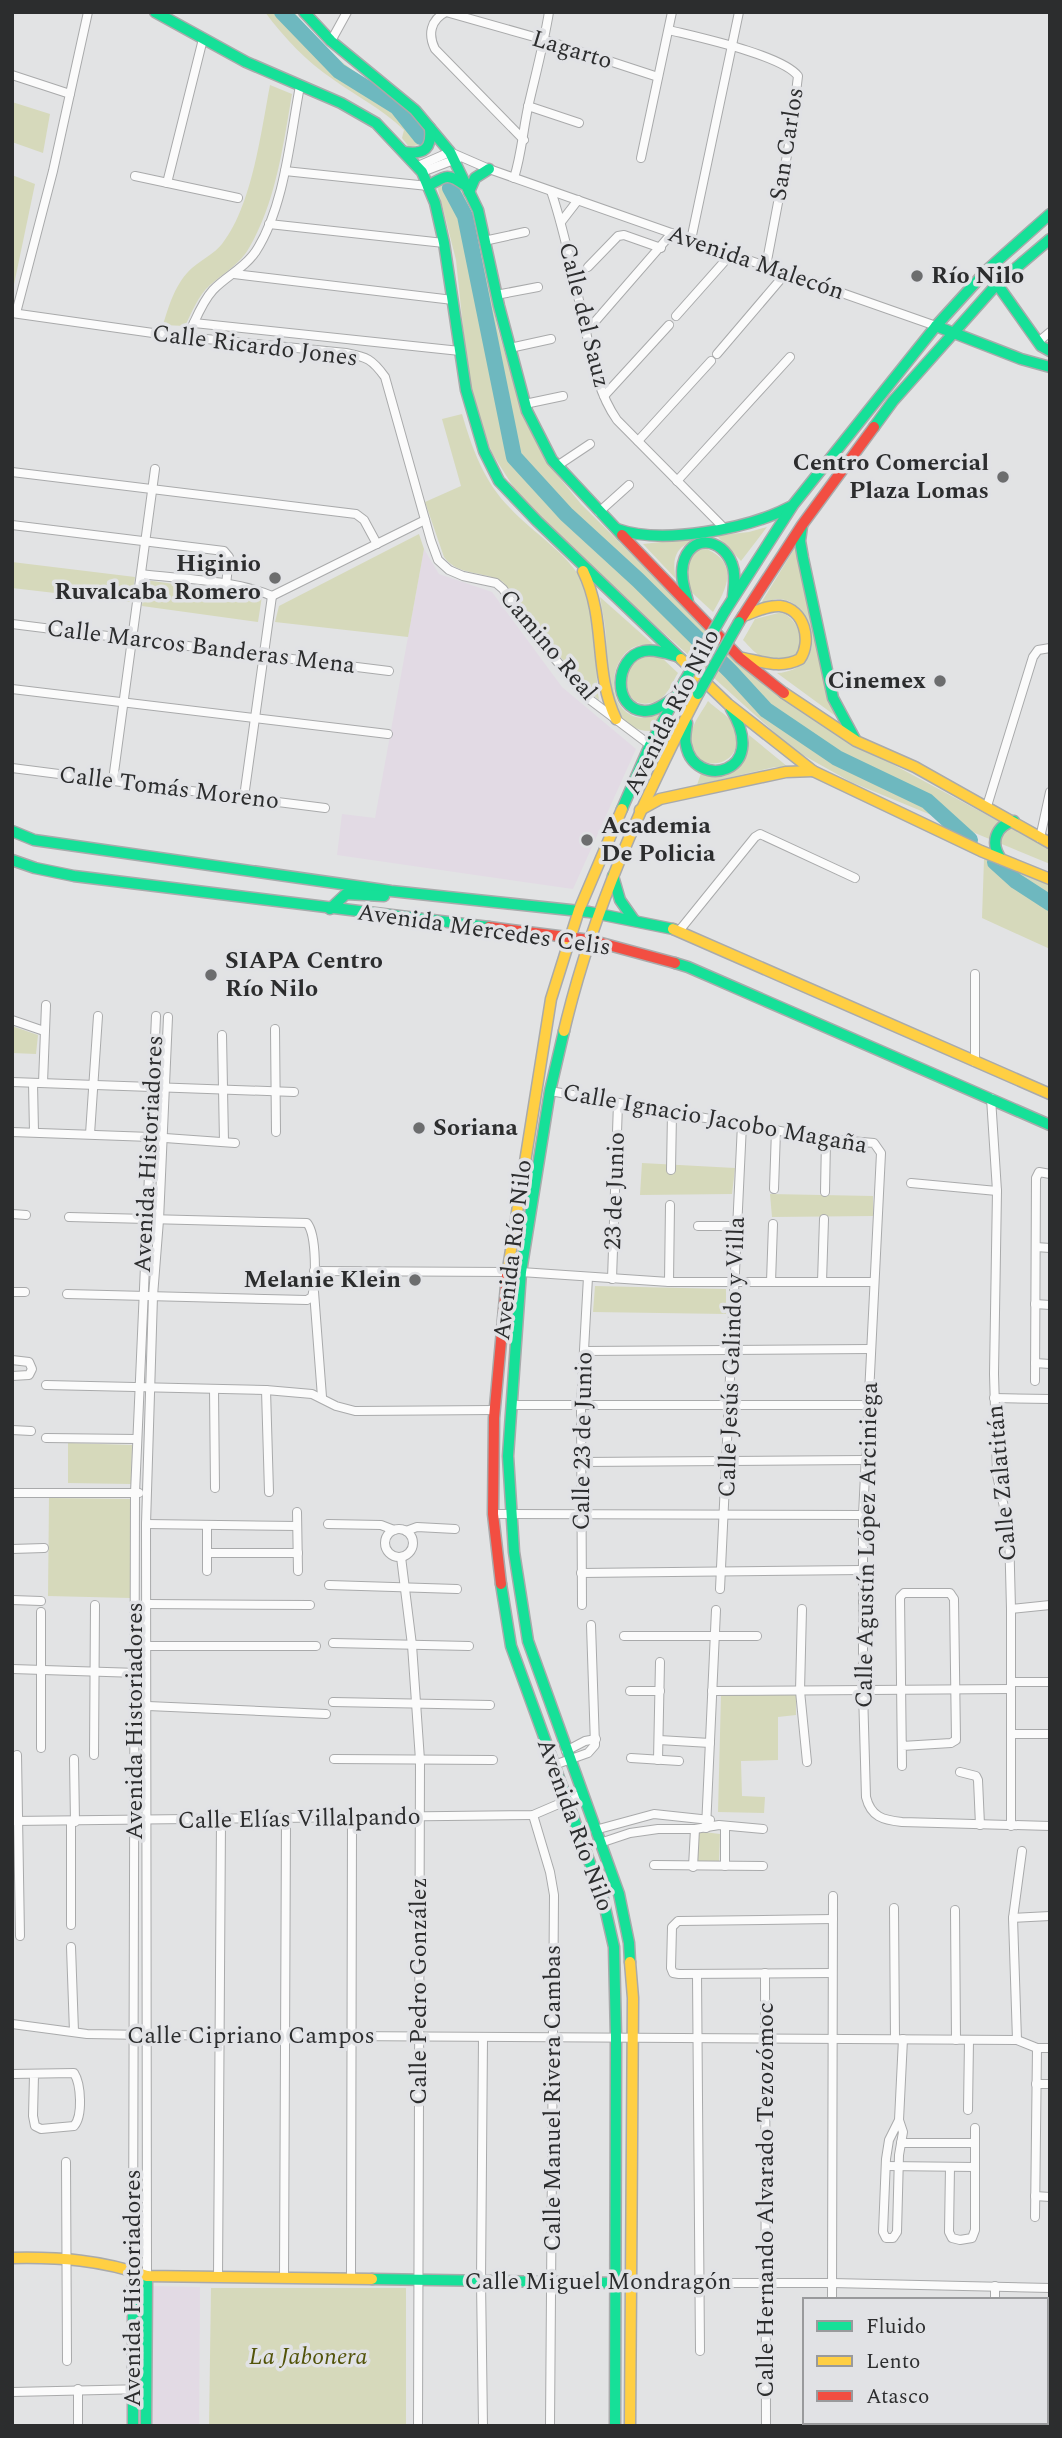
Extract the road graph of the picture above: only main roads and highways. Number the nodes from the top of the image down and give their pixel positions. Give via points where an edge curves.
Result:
1 (155, 12) edge
2 (304, 12) edge
3 (430, 128) junction
4 (404, 152) junction
5 (489, 169) road end
6 (428, 186) junction
7 (469, 192) junction
8 (1050, 215) edge
9 (1050, 239) edge
10 (997, 284) junction
11 (936, 326) junction
12 (954, 333) junction
13 (1050, 351) edge
14 (1050, 367) edge
15 (793, 505) junction
16 (802, 525) junction
17 (614, 527) junction
18 (575, 557) junction
19 (733, 597) junction
20 (690, 608) junction
21 (741, 619) junction
22 (679, 657) junction
23 (740, 658) junction
24 (677, 696) junction
25 (728, 704) junction
26 (691, 709) junction
27 (616, 719) road end
28 (856, 741) junction
29 (813, 771) junction
30 (625, 803) junction
31 (639, 811) junction
32 (1014, 821) junction
33 (12, 831) edge
34 (1047, 842) edge
35 (1001, 859) junction
36 (12, 860) edge
37 (1050, 868) edge
38 (613, 874) junction
39 (1036, 874) junction
40 (1050, 879) edge
41 (435, 896) junction
42 (330, 909) junction
43 (579, 910) junction
44 (598, 912) junction
45 (634, 920) junction
46 (571, 938) junction
47 (590, 940) junction
48 (1050, 1094) edge
49 (1050, 1125) edge
50 (12, 2258) edge
51 (133, 2270) junction
52 (147, 2276) junction
53 (614, 2283) junction
54 (631, 2283) junction
55 (133, 2426) edge
56 (146, 2426) edge
57 (615, 2426) edge
58 (629, 2426) edge

1 - 4 main road via 341,103 376,123
2 - 3 main road
3 - 4 main road via 431,141 424,150
3 - 7 main road via 456,156
4 - 6 main road
5 - 7 main road via 476,176
6 - 7 main road via 450,176
6 - 18 main road via 444,243 466,390 484,451 499,481
7 - 17 main road via 478,210 525,404 552,460
8 - 11 main road, Avenida Río Nilo via 987,270
9 - 10 main road, Avenida Río Nilo
10 - 12 main road, Avenida Río Nilo
10 - 13 main road via 1038,342
11 - 12 main road, Avenida Malecón
11 - 15 main road, Avenida Río Nilo
12 - 14 main road, Avenida Malecón
12 - 16 main road, Avenida Río Nilo via 893,401
15 - 17 main road via 753,525 646,536
15 - 19 main road, Avenida Río Nilo
16 - 21 main road, Avenida Río Nilo
16 - 28 main road via 803,558 833,698
17 - 20 main road
18 - 22 main road
18 - 27 main road via 596,603 603,692
19 - 20 main road via 734,566 729,554 711,542 702,542 684,556 681,570 681,586
19 - 24 main road, Avenida Río Nilo, bridge
20 - 23 main road
21 - 23 main road via 776,606 788,608 805,629 807,642 794,663
21 - 26 main road, Avenida Río Nilo, bridge
22 - 24 main road via 654,651 637,653 626,662 620,680 625,698 639,710 652,710
22 - 25 main road
23 - 28 main road
24 - 30 main road, Avenida Río Nilo
25 - 26 main road via 743,734 744,748 739,760 718,771 707,772 692,761 685,734
25 - 29 main road
26 - 31 main road, Avenida Río Nilo
28 - 32 main road
29 - 31 main road via 786,772 660,799
29 - 35 main road
30 - 31 main road
30 - 43 main road, Avenida Río Nilo
31 - 38 main road, Avenida Río Nilo
32 - 34 main road
32 - 35 main road via 996,835 994,848
33 - 41 main road, Avenida Mercedes Celis via 34,840
35 - 39 main road
36 - 42 main road, Avenida Mercedes Celis via 75,876
37 - 39 main road
38 - 44 main road, Avenida Río Nilo
38 - 45 main road via 620,900
39 - 40 main road
41 - 42 main road via 346,894
41 - 43 main road, Avenida Mercedes Celis
42 - 46 main road, Avenida Mercedes Celis
43 - 44 main road, Avenida Mercedes Celis
43 - 46 main road, Avenida Río Nilo
44 - 45 main road, Avenida Mercedes Celis
44 - 47 main road, Avenida Río Nilo
45 - 48 main road, Avenida Mercedes Celis via 678,932
46 - 47 main road, Avenida Mercedes Celis
46 - 53 main road, Avenida Río Nilo via 551,999 507,1272 495,1410 493,1514 512,1646 612,1931 616,1978
47 - 49 main road, Avenida Mercedes Celis via 688,967
47 - 54 main road, Avenida Río Nilo via 550,1091 521,1272 508,1456 510,1514 528,1641 619,1894 628,1934 633,2037
50 - 51 main road via 81,2258
51 - 52 main road
51 - 55 main road, Avenida Historiadores
52 - 53 main road, Calle Miguel Mondragón
52 - 56 main road, Avenida Historiadores
53 - 54 main road, Calle Miguel Mondragón
53 - 57 main road, Avenida Río Nilo
54 - 58 main road, Avenida Río Nilo

